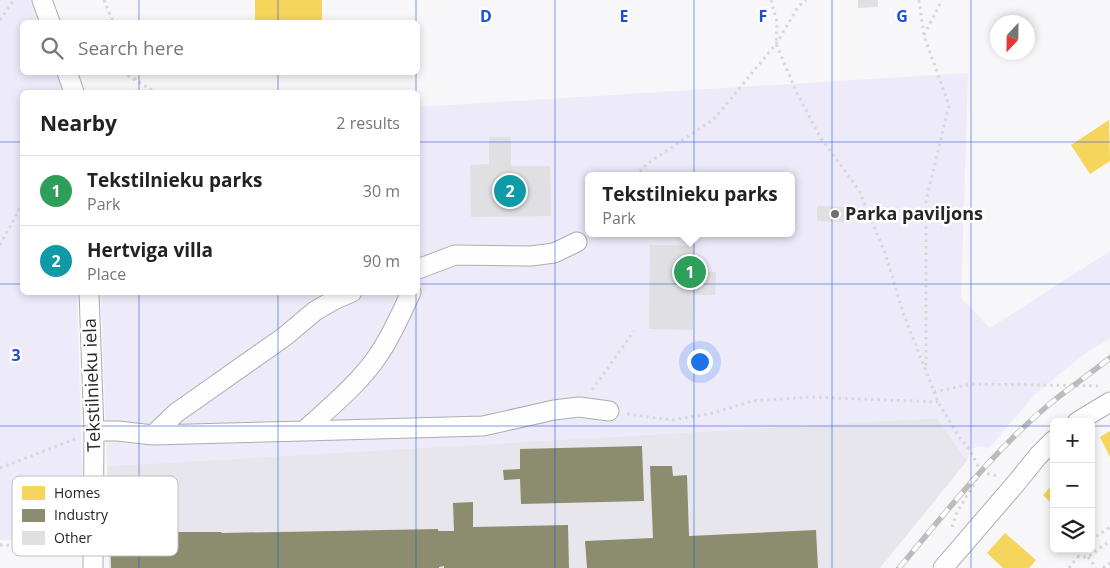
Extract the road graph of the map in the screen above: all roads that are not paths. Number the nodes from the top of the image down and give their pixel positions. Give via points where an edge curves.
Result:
1 (42, 0) edge
2 (49, 20) edge
3 (68, 75) edge
4 (73, 90) edge
5 (577, 242) dead end
6 (420, 271) edge
7 (89, 295) edge
8 (345, 295) edge
9 (410, 295) edge
10 (1106, 394) edge
11 (609, 411) road end
12 (1081, 418) edge
13 (94, 431) junction
14 (304, 431) junction
15 (153, 435) junction
16 (1050, 444) edge
17 (94, 476) edge
18 (943, 568) edge

1 - 2 street
3 - 4 street
5 - 6 street via 554,252 531,256 455,255
7 - 13 street, Tekstilnieku iela
8 - 15 street via 315,311 284,337 176,413
9 - 14 street via 378,356
10 - 12 street
11 - 14 street via 579,407 483,426
13 - 15 street
13 - 17 street, Tekstilnieku iela
14 - 15 street
16 - 18 street

